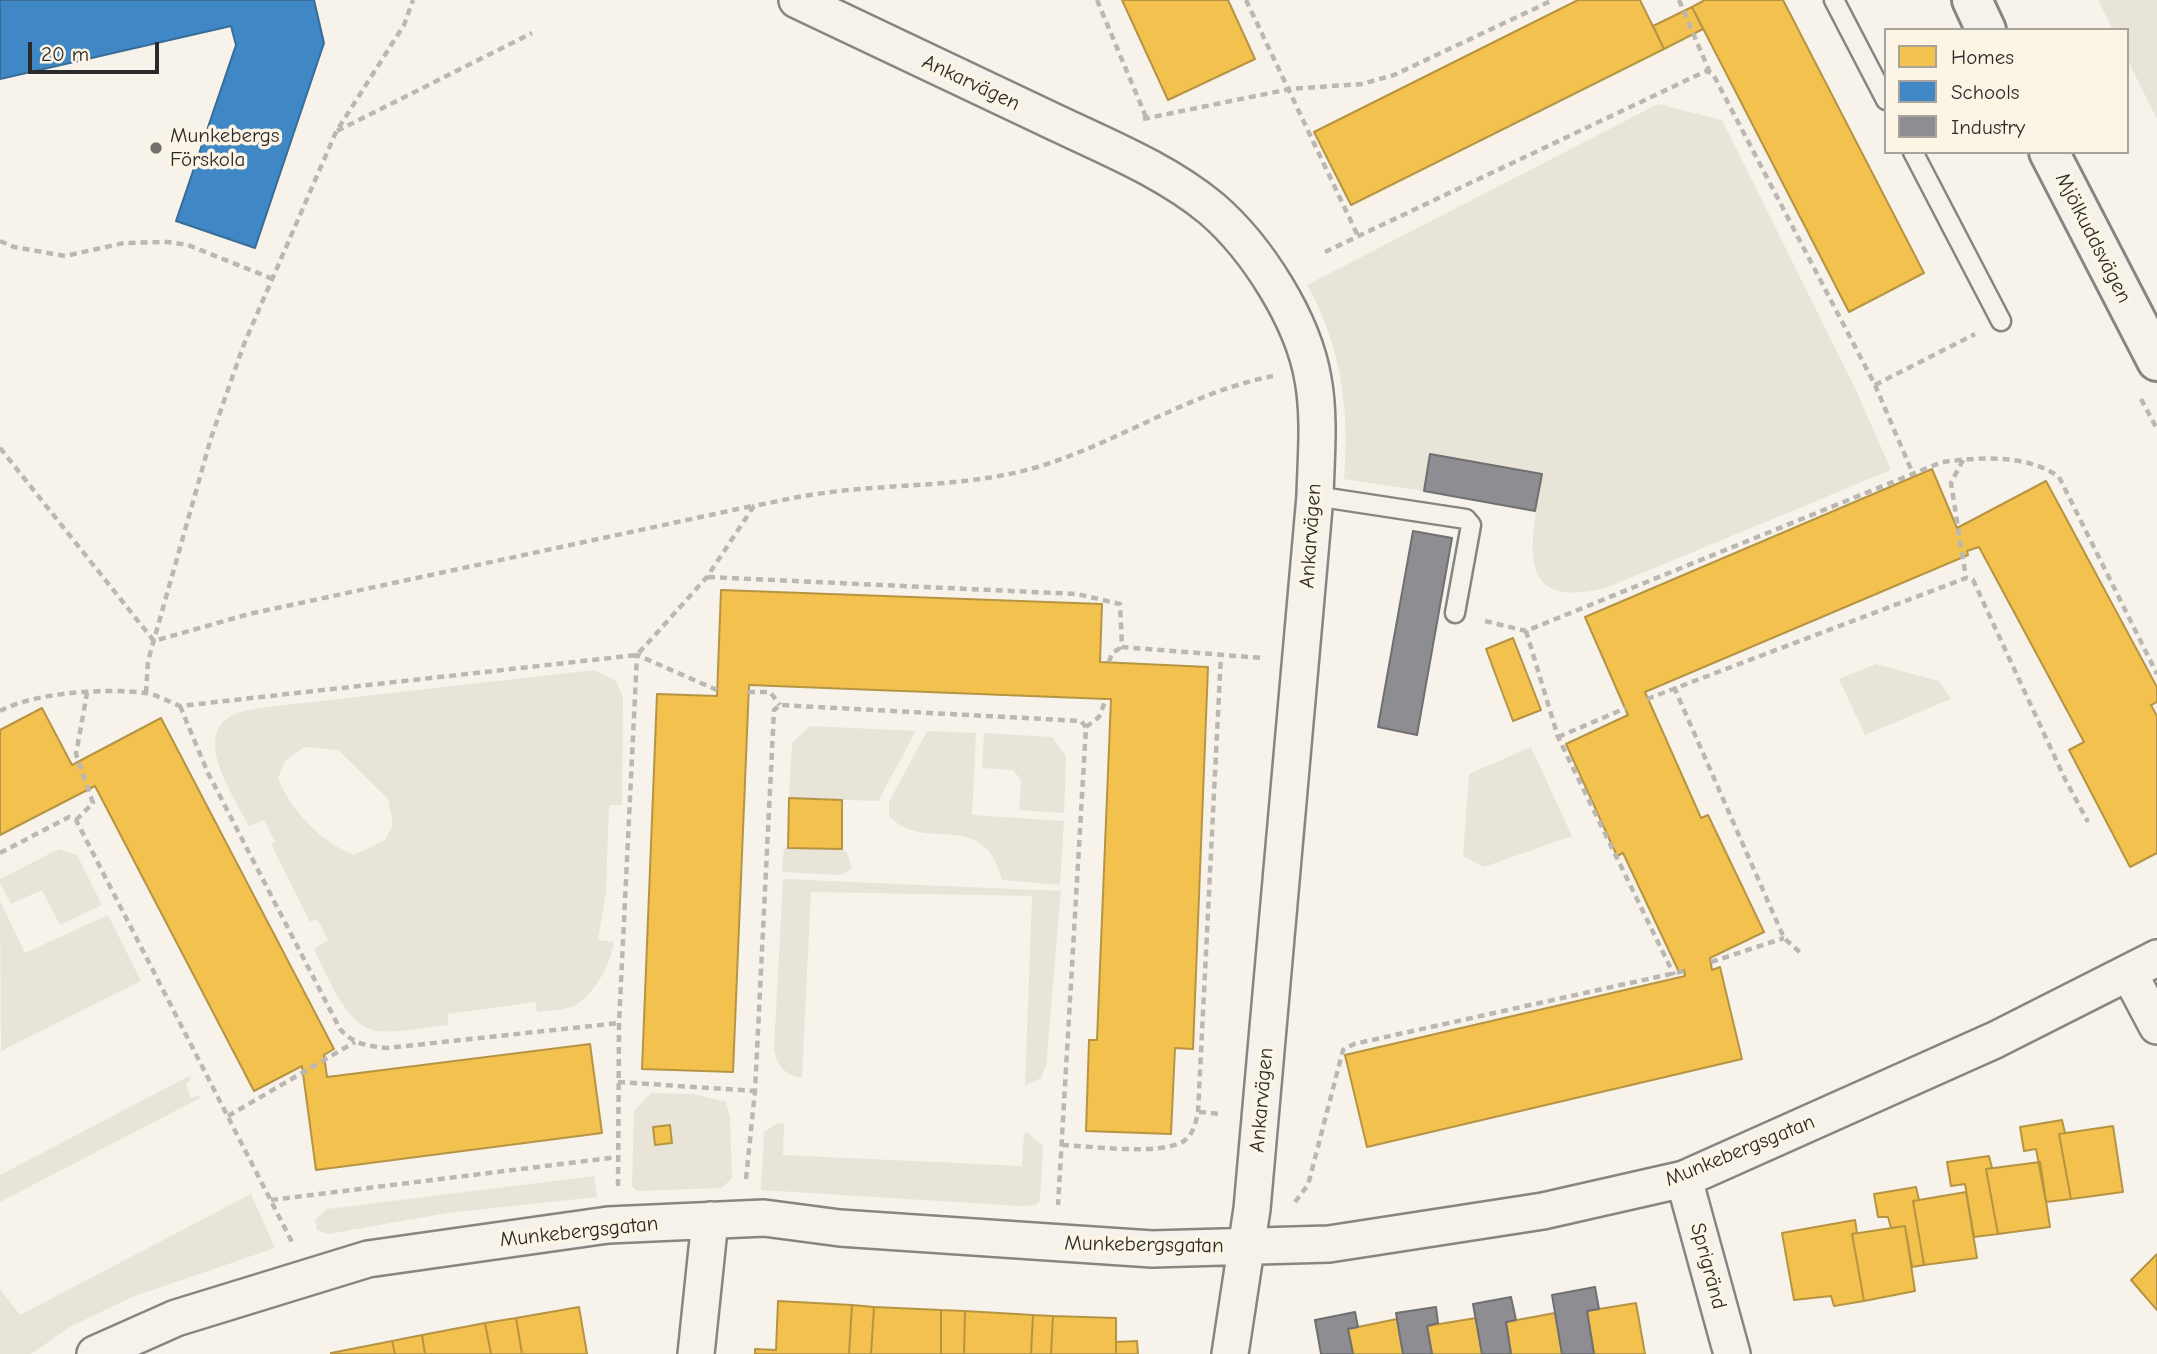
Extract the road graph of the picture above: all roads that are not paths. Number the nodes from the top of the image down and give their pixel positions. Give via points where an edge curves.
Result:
1 (797, 0) edge
2 (1834, 0) edge
3 (1972, 0) edge
4 (1985, 28) edge
5 (1884, 96) edge
6 (1914, 154) edge
7 (2050, 154) edge
8 (2001, 321) road end
9 (2157, 361) edge
10 (1315, 496) junction
11 (1455, 613) road end
12 (2143, 966) edge
13 (2157, 1026) edge
14 (1684, 1179) junction
15 (710, 1220) junction
16 (1247, 1247) junction
17 (95, 1354) edge
18 (696, 1354) edge
19 (1230, 1354) edge
20 (1732, 1354) edge

1 - 10 street, Ankarvägen via 1116,151 1177,184 1230,227 1269,276 1299,334 1311,370 1317,438
2 - 5 lane
3 - 4 street
6 - 8 lane
7 - 9 street, Mjölkuddsvägen
10 - 11 lane via 1466,519 1471,525
10 - 16 street, Ankarvägen
12 - 13 street
12 - 14 street, Munkebergsgatan via 1995,1040
14 - 16 street, Munkebergsgatan via 1543,1211 1329,1244
14 - 20 street, Sprigränd
15 - 16 street, Munkebergsgatan via 764,1218 839,1228 1152,1250
15 - 17 street, Munkebergsgatan via 608,1226 368,1259 176,1318
15 - 18 street
16 - 19 street, Ankarvägen

